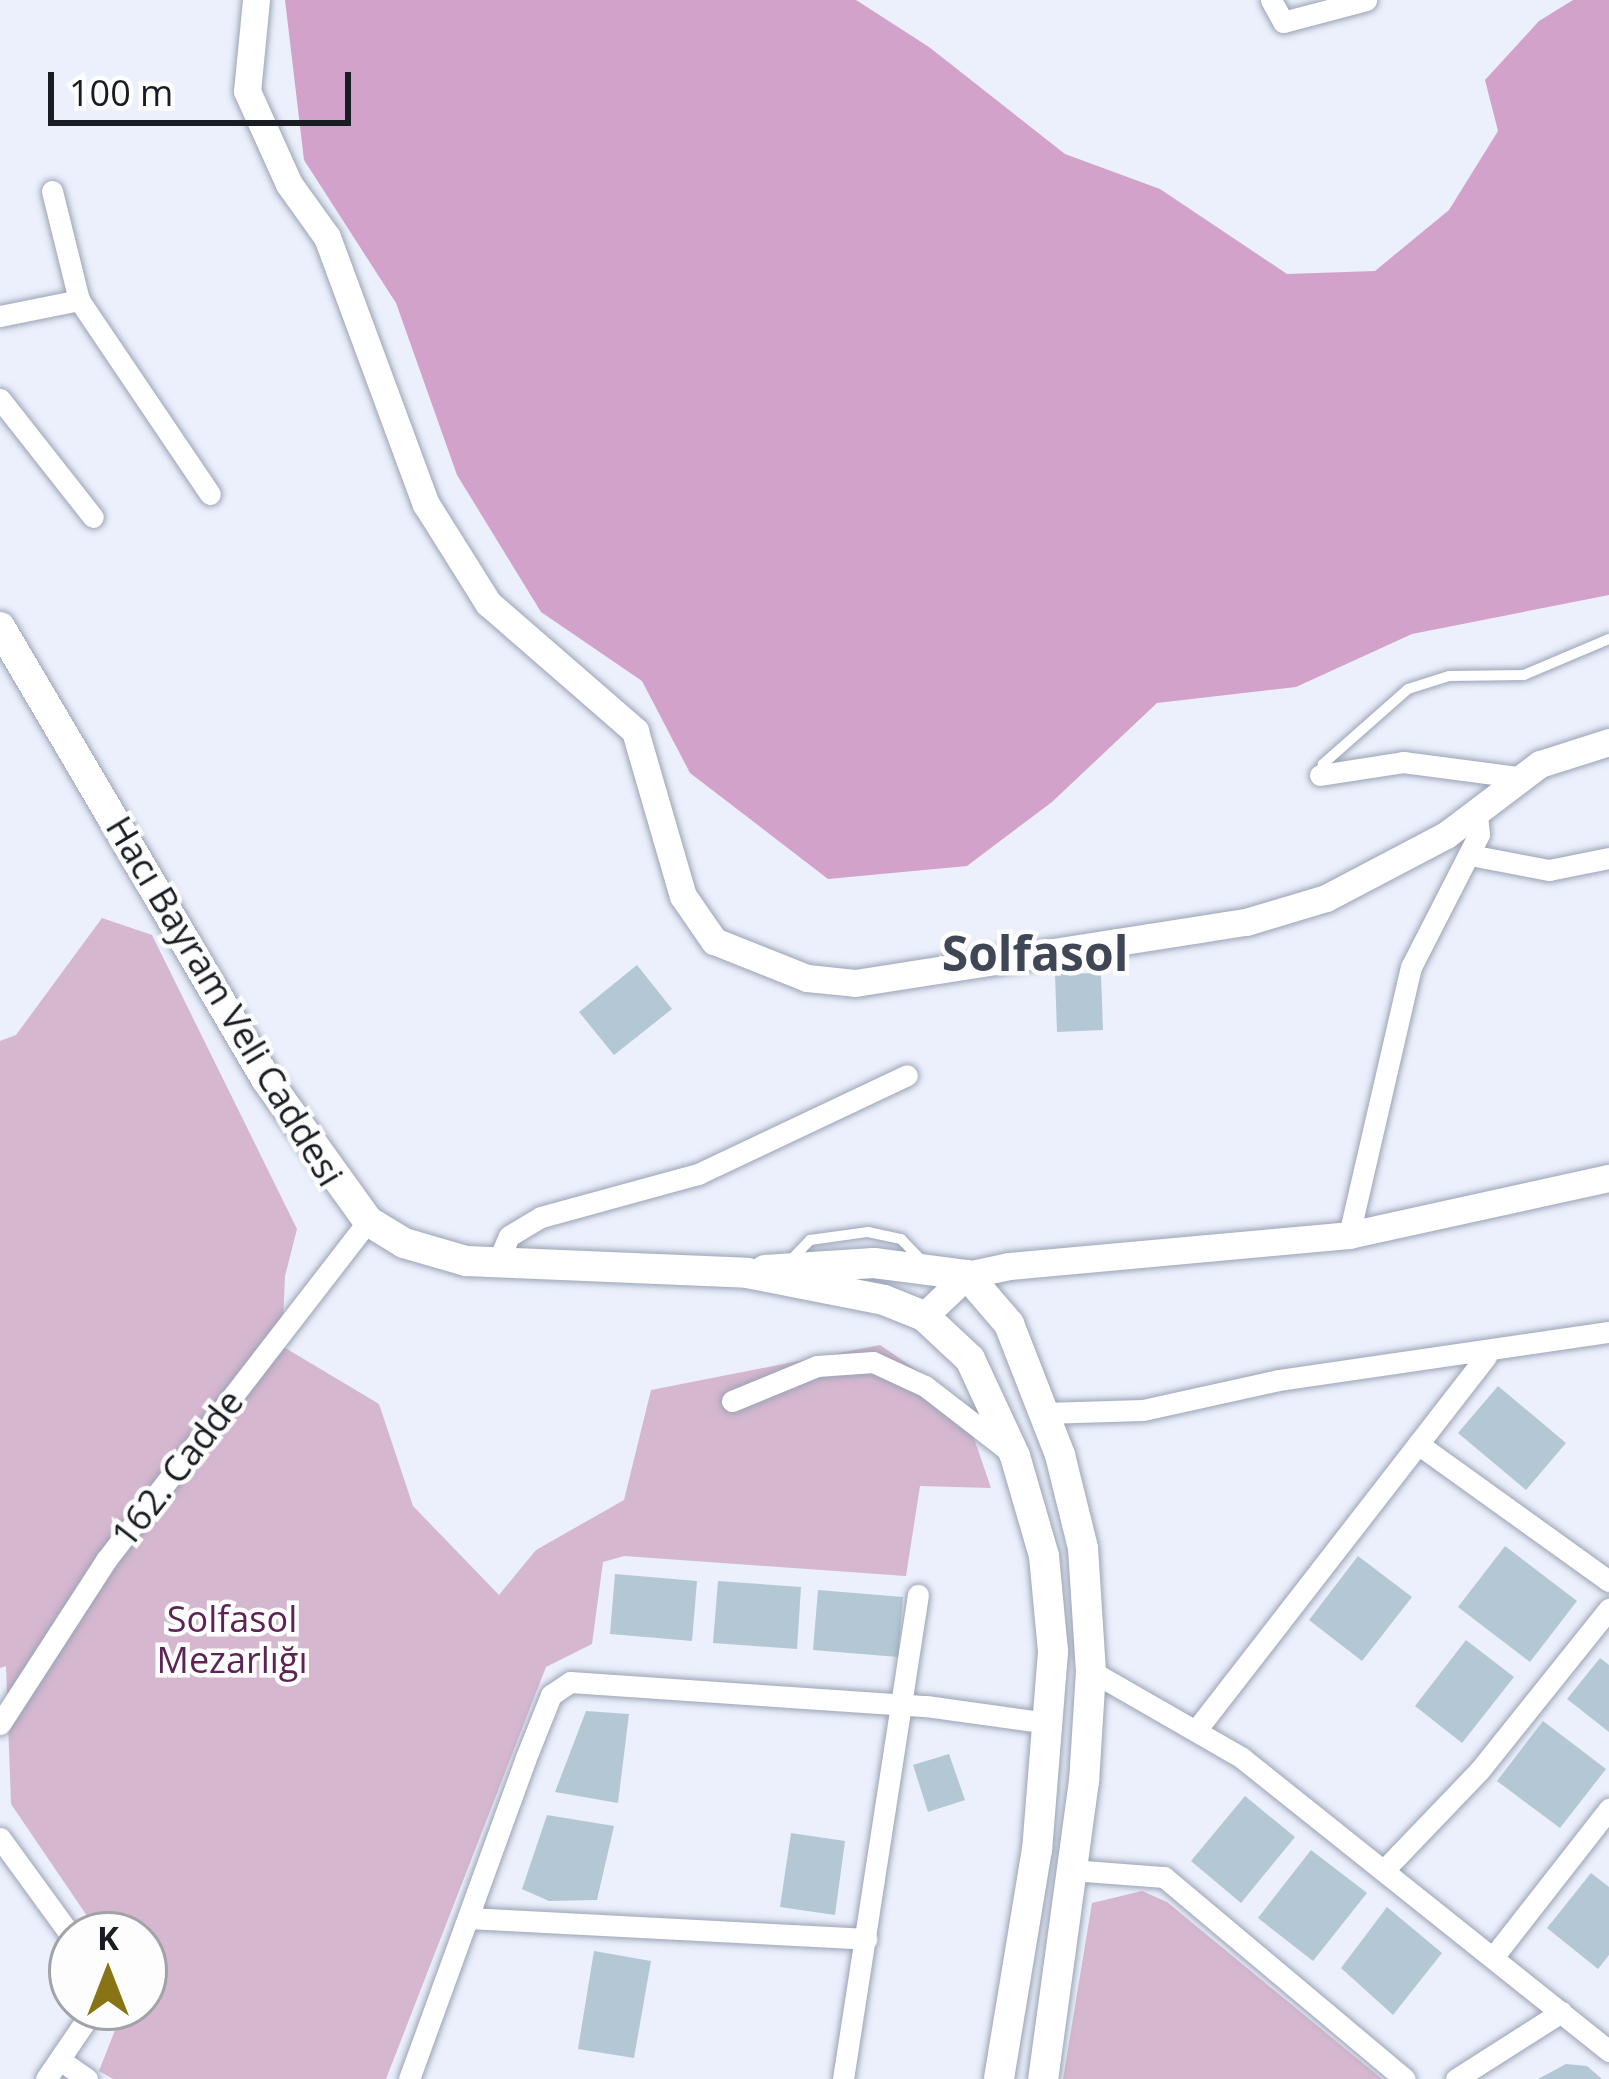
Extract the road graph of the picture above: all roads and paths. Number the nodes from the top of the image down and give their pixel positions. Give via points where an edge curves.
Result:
1 (256, 0) edge
2 (1271, 0) edge
3 (1366, 0) edge
4 (52, 191) dead end
5 (79, 300) junction
6 (0, 316) edge
7 (0, 399) edge
8 (211, 494) dead end
9 (93, 518) dead end
10 (0, 627) edge
11 (1609, 639) edge
12 (1609, 742) edge
13 (1320, 776) joint
14 (1516, 778) junction
15 (1477, 816) junction
16 (1470, 855) junction
17 (1609, 858) edge
18 (908, 1075) dead end
19 (1609, 1178) edge
20 (368, 1221) junction
21 (1349, 1235) junction
22 (497, 1264) junction
23 (747, 1273) junction
24 (967, 1275) junction
25 (924, 1316) junction
26 (1609, 1332) edge
27 (1486, 1356) junction
28 (732, 1401) dead end
29 (1044, 1412) junction
30 (1418, 1444) junction
31 (1015, 1456) junction
32 (1609, 1581) edge
33 (918, 1595) dead end
34 (1609, 1609) edge
35 (1090, 1671) junction
36 (901, 1704) junction
37 (1049, 1723) junction
38 (0, 1724) edge
39 (1197, 1729) junction
40 (1609, 1809) edge
41 (0, 1838) edge
42 (1384, 1869) junction
43 (1072, 1870) junction
44 (53, 1911) edge
45 (469, 1918) junction
46 (866, 1939) junction
47 (1494, 1956) junction
48 (1561, 2012) junction
49 (79, 2031) edge
50 (1605, 2041) edge
51 (53, 2070) edge
52 (86, 2079) edge
53 (409, 2079) edge
54 (843, 2079) edge
55 (999, 2079) edge
56 (1043, 2079) edge
57 (1405, 2079) edge
58 (1456, 2079) edge

1 - 15 street via 247,91 289,184 327,237 426,504 488,603 635,730 683,896 714,941 807,978 924,978 1063,945 1201,931 1286,912
2 - 3 street via 1283,22
4 - 5 street
5 - 6 street
5 - 8 street
7 - 9 street
10 - 20 main road, Hacı Bayram Veli Caddesi via 266,1079
11 - 13 lane via 1524,675 1449,676 1408,689 1323,764
12 - 14 street
13 - 14 street via 1403,762
14 - 15 street
15 - 16 street
16 - 17 street via 1549,869
16 - 21 street via 1411,967
18 - 22 street via 698,1174 541,1216 508,1237
19 - 21 street
20 - 22 main road, Hacı Bayram Veli Caddesi via 431,1254
20 - 38 street, 162. Cadde via 106,1560
21 - 24 street
22 - 23 main road, Hacı Bayram Veli Caddesi
23 - 24 main road via 929,1268
23 - 25 main road via 884,1300
24 - 25 street
24 - 29 main road via 1009,1324
25 - 31 main road via 970,1359
26 - 27 street
27 - 29 street via 1278,1380 1143,1409
27 - 30 street
28 - 31 street via 818,1366 873,1362 925,1386
29 - 35 main road via 1083,1549
30 - 32 street
30 - 39 street
31 - 37 main road via 1044,1556 1053,1652
33 - 36 street
34 - 42 street via 1479,1771
35 - 39 street
35 - 43 main road
36 - 37 street
36 - 45 street via 570,1682 551,1694
36 - 46 street
37 - 55 main road
39 - 42 street
40 - 47 street
41 - 44 street
42 - 47 street
43 - 56 main road
43 - 57 street via 1164,1876
45 - 46 street
45 - 53 street
46 - 54 street
47 - 48 street
48 - 50 street
48 - 58 street
49 - 51 street
51 - 52 street

